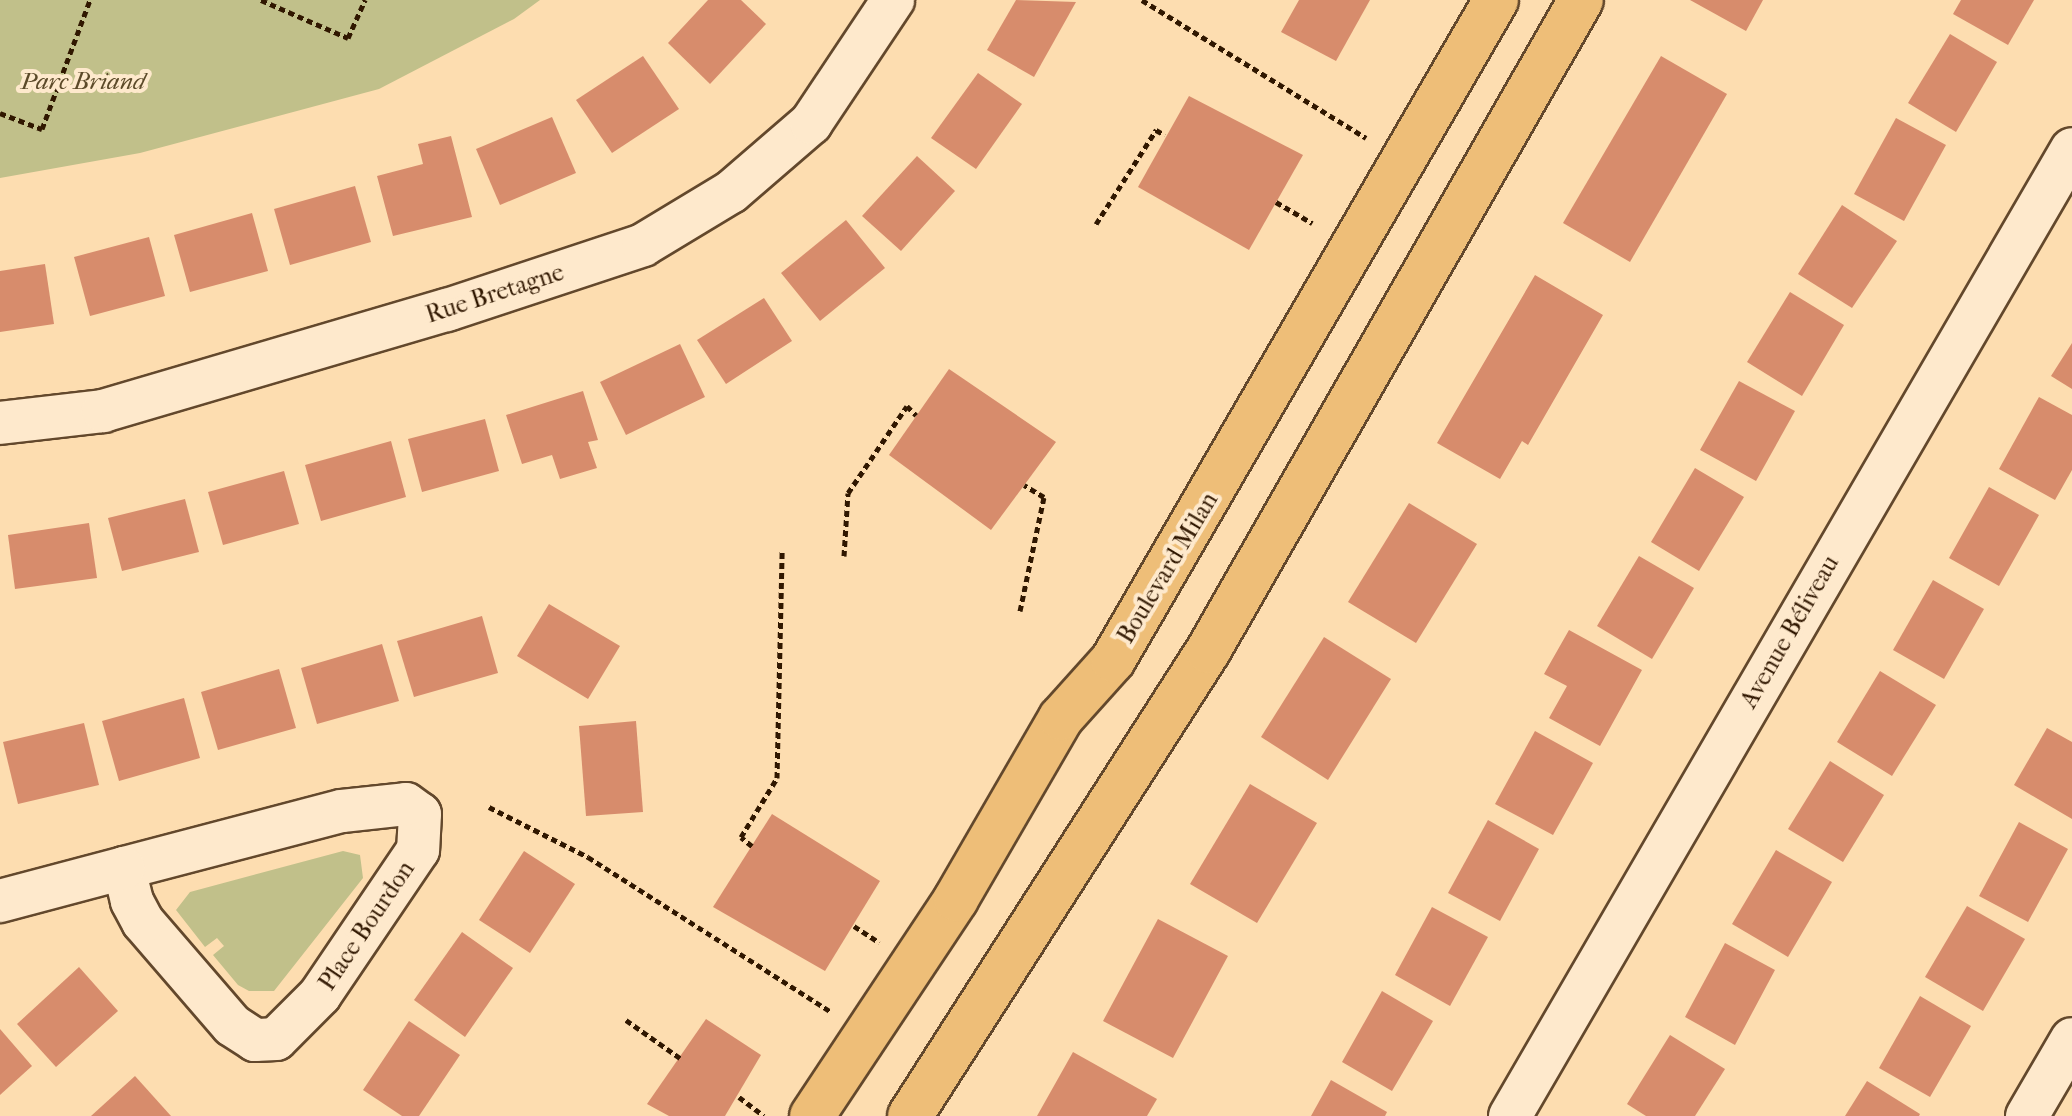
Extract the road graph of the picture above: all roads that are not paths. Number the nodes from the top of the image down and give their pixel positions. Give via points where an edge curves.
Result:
1 (893, 0) edge
2 (1496, 0) edge
3 (1581, 0) edge
4 (2072, 149) edge
5 (0, 423) edge
6 (124, 868) junction
7 (0, 901) edge
8 (2072, 1039) edge
9 (812, 1116) edge
10 (910, 1116) edge
11 (1510, 1116) edge
12 (2027, 1116) edge

1 - 5 street, Rue Bretagne via 811,123 731,192 643,245 447,310 103,411
2 - 9 main road, Boulevard Milan via 1113,660 1061,718 956,899
3 - 10 main road via 1208,651
4 - 11 street, Avenue Béliveau
6 - 6 street, Place Bourdon via 143,922 232,1025 266,1041 294,1026 320,995 418,850 422,824 414,807 367,806
6 - 7 street, Place Bourdon
8 - 12 street

